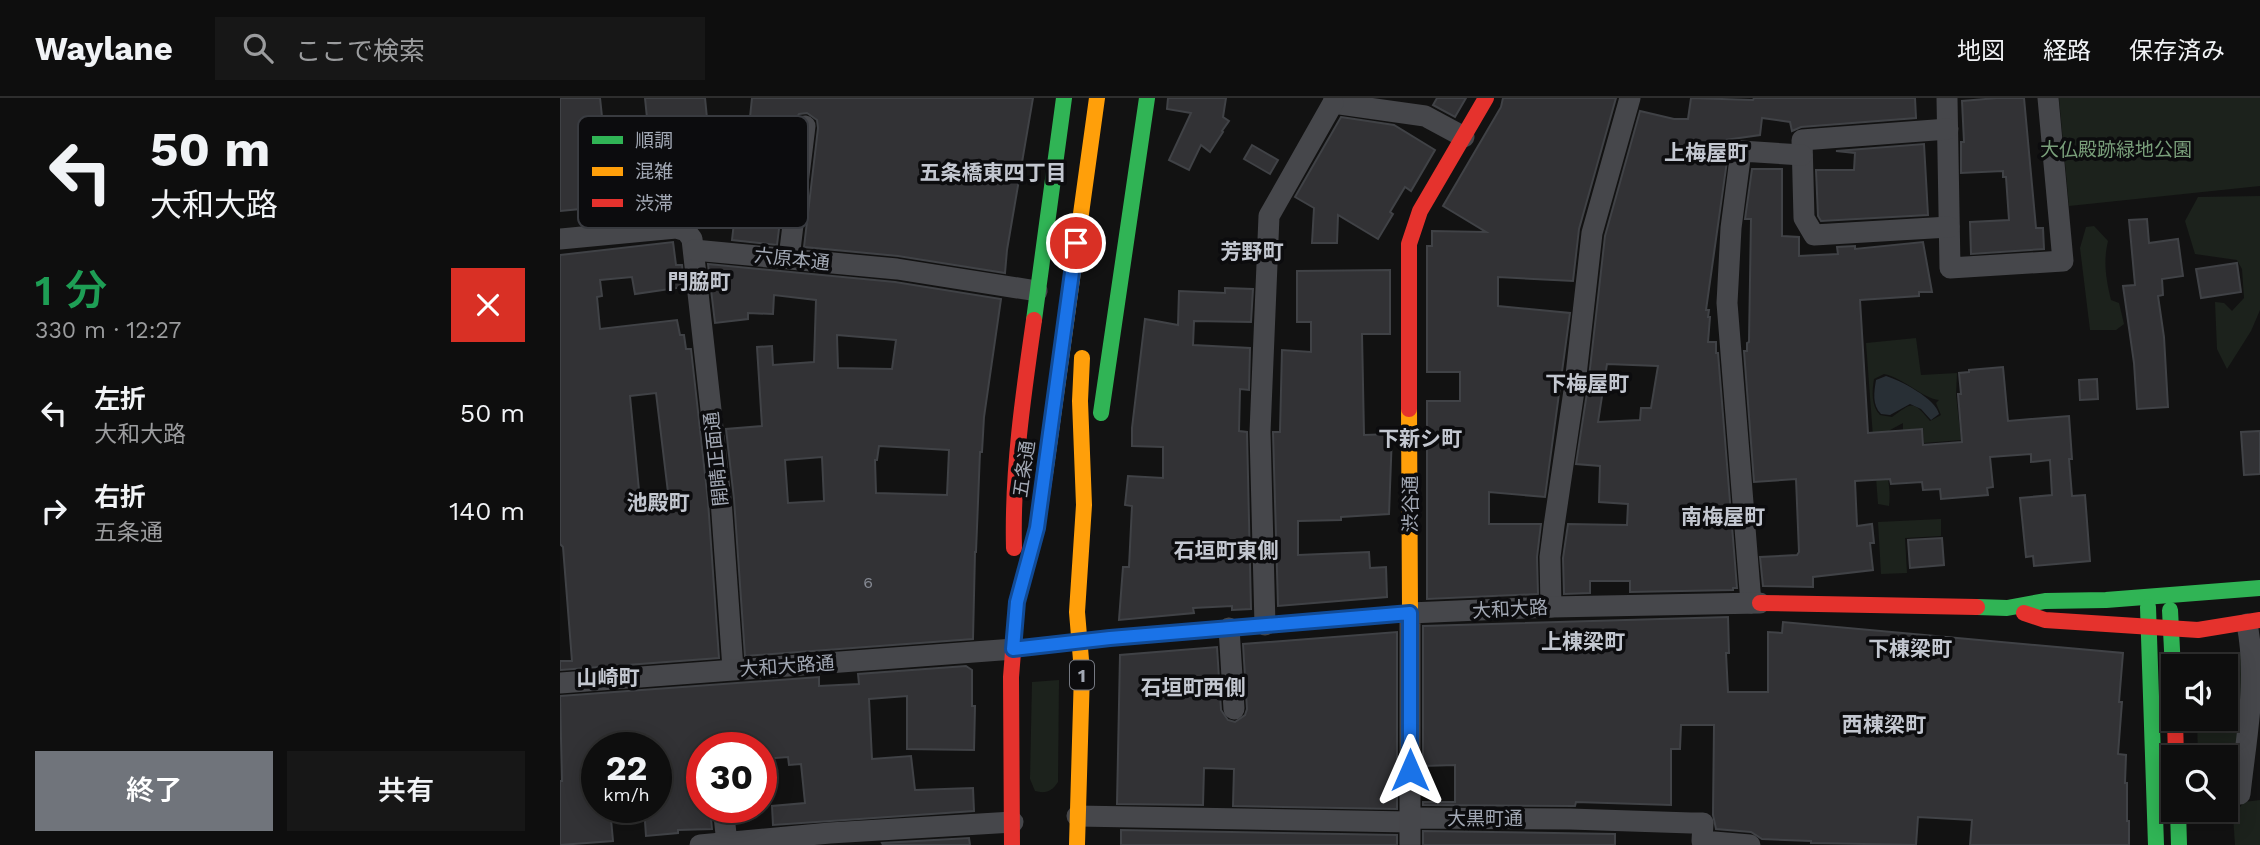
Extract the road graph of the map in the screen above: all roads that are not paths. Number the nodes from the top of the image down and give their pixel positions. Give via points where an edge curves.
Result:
1 (1064, 98) edge
2 (1097, 98) edge
3 (1111, 98) edge
4 (1147, 98) edge
5 (1486, 98) edge
6 (1630, 98) edge
7 (1947, 98) edge
8 (2048, 98) edge
9 (1334, 101) edge
10 (1948, 129) junction
11 (1464, 137) junction
12 (1802, 155) junction
13 (1950, 227) junction
14 (793, 228) edge
15 (560, 239) edge
16 (694, 250) junction
17 (789, 258) junction
18 (1079, 268) junction
19 (1037, 291) junction
20 (1084, 308) dead end
21 (1083, 348) dead end
22 (1084, 505) junction
23 (2260, 588) edge
24 (2170, 596) junction
25 (2147, 598) junction
26 (1017, 602) junction
27 (1756, 603) junction
28 (1551, 607) junction
29 (2007, 608) junction
30 (1410, 613) junction
31 (2253, 622) edge
32 (1265, 625) junction
33 (2148, 627) junction
34 (1228, 628) junction
35 (2171, 628) junction
36 (1080, 642) junction
37 (1013, 649) junction
38 (2172, 654) edge
39 (733, 669) junction
40 (560, 683) edge
41 (1234, 709) dead end
42 (2238, 794) edge
43 (1077, 816) junction
44 (1013, 822) junction
45 (1410, 822) junction
46 (2178, 822) edge
47 (725, 823) edge
48 (727, 843) junction
49 (700, 845) edge
50 (1012, 845) edge
51 (1077, 845) edge
52 (1410, 845) edge
53 (1750, 845) edge
54 (2156, 845) edge
55 (2179, 845) edge

1 - 19 main road
2 - 18 main road, 五条通
3 - 18 main road, 五条通
4 - 22 main road, 1
5 - 11 main road, 渋谷通
6 - 28 street via 1592,233 1550,557
7 - 10 street
8 - 13 street via 2063,261 1950,268
9 - 11 street via 1425,116
9 - 32 street via 1269,216 1260,432
10 - 12 street via 1802,140
10 - 13 street
11 - 30 main road, 渋谷通 via 1420,211 1409,244
12 - 13 street via 1804,218 1814,235
12 - 27 street via 1741,151 1731,228 1727,303
14 - 17 street
15 - 16 street via 676,228 688,233
16 - 17 street, 六原本通
16 - 39 street, 開睛正面通 via 721,500
17 - 19 street, 六原本通
18 - 20 main road, 五条通
18 - 26 main road, 五条通 via 1037,528
19 - 26 main road via 1013,516
21 - 22 main road, 1
22 - 36 main road, 1 via 1077,612
23 - 24 main road
24 - 25 main road
24 - 35 main road
25 - 29 main road via 2045,601
25 - 33 main road
26 - 37 main road, 五条通
27 - 28 street, 大和大路
27 - 29 main road, 大和大路
28 - 30 street, 大和大路
29 - 33 main road via 2045,620
30 - 32 main road, 大和大路
30 - 45 street, 渋谷通
31 - 35 main road via 2198,630
31 - 42 street via 2252,680
32 - 34 main road, 大和大路
33 - 35 main road
33 - 54 main road
34 - 36 main road, 大和大路
34 - 41 street
35 - 38 main road
36 - 37 main road, 大和大路
36 - 43 main road, 1
37 - 39 street, 大和大路通
37 - 44 main road, 五条通
39 - 40 street, 大和大路通
43 - 45 street, 大黒町通
43 - 51 main road, 1
44 - 48 street
44 - 50 main road, 五条通
45 - 52 street, 渋谷通
45 - 53 street, 大黒町通 via 1415,818 1491,818 1703,824 1702,841
46 - 55 main road
47 - 48 street
48 - 49 street

